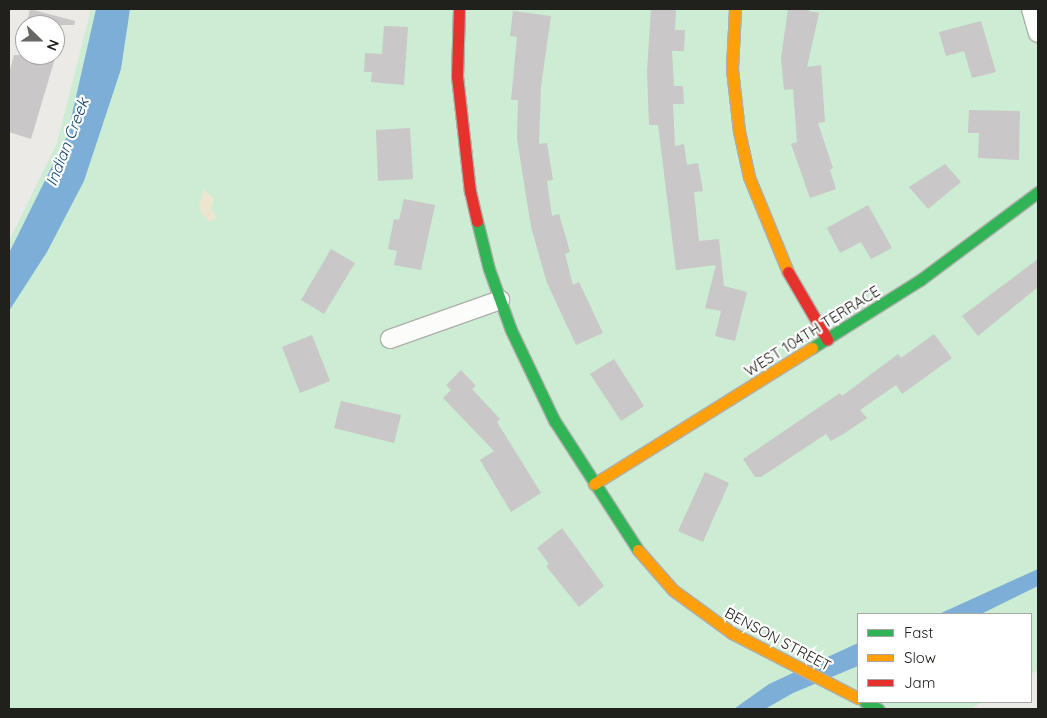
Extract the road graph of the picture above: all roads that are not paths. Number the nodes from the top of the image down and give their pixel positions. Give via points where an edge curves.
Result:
1 (459, 9) edge
2 (735, 9) edge
3 (1031, 9) edge
4 (1038, 33) edge
5 (1038, 192) edge
6 (500, 300) junction
7 (390, 339) dead end
8 (828, 339) junction
9 (594, 484) junction
10 (857, 697) edge
11 (867, 703) edge
12 (878, 709) edge

1 - 6 street, BENSON STREET via 457,76 468,174 489,269
2 - 8 street via 732,70 739,131 749,177 789,275
3 - 4 street
5 - 8 street, WEST 104TH TERRACE via 928,274
6 - 7 street
6 - 9 street, BENSON STREET via 526,365 554,420
8 - 9 street, WEST 104TH TERRACE
9 - 10 street, BENSON STREET via 649,565 673,590 732,633
11 - 12 street

